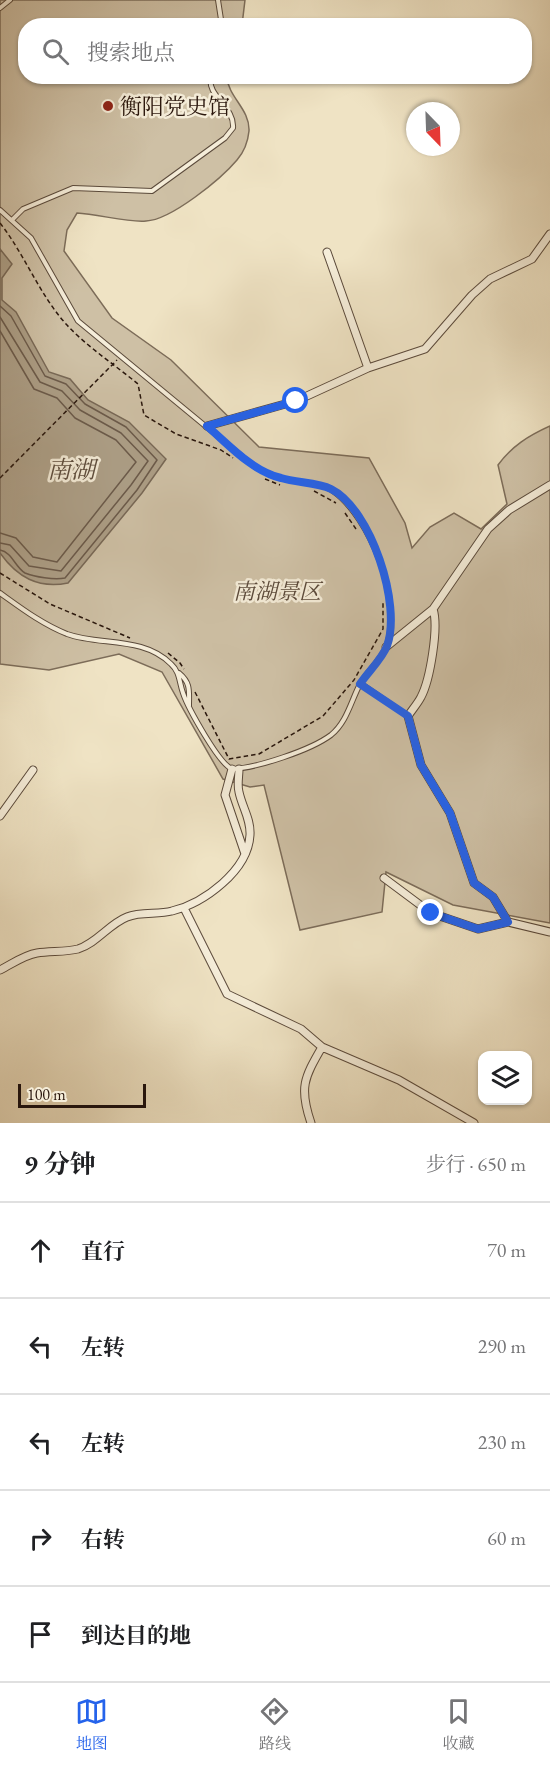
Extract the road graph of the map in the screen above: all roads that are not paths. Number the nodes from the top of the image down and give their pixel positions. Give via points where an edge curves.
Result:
1 (10, 0) edge
2 (218, 0) edge
3 (0, 8) edge
4 (221, 18) edge
5 (211, 84) edge
6 (0, 210) edge
7 (12, 220) junction
8 (550, 234) edge
9 (327, 252) dead end
10 (368, 368) junction
11 (207, 426) junction
12 (550, 485) edge
13 (0, 592) edge
14 (433, 609) junction
15 (386, 647) junction
16 (179, 673) junction
17 (360, 684) junction
18 (189, 706) junction
19 (408, 716) junction
20 (236, 769) junction
21 (33, 771) dead end
22 (0, 816) edge
23 (245, 855) junction
24 (384, 878) dead end
25 (184, 908) junction
26 (508, 922) junction
27 (550, 932) edge
28 (0, 970) edge
29 (322, 1047) junction
30 (311, 1123) edge
31 (474, 1123) edge

1 - 3 lane
2 - 4 lane
5 - 7 lane via 229,110 233,128 158,188 144,192 73,188 23,209
6 - 7 lane
7 - 11 lane via 31,238 78,321
8 - 10 street via 532,259 490,279 472,295 425,349
9 - 10 street
10 - 11 street via 296,401
11 - 15 lane via 255,467 279,478 331,489 349,505 369,534 385,571 391,624
12 - 14 street via 509,510 488,529
13 - 16 lane via 36,619 68,634 131,644 163,656
14 - 15 street
14 - 19 street via 436,617 422,696
15 - 17 lane
16 - 18 lane
16 - 18 lane via 190,687
17 - 19 lane
17 - 20 lane via 343,721 331,735 312,746
18 - 20 lane via 223,762
19 - 26 street via 421,765 450,813 474,883 493,897
20 - 23 street via 250,836
20 - 23 street via 225,795
21 - 22 street
23 - 25 street via 218,886
24 - 26 street via 431,913 478,929
25 - 28 street via 130,916 111,925 89,944 34,953
25 - 29 street via 227,994 301,1029
26 - 27 street
29 - 30 street via 304,1077
29 - 31 street via 399,1080

